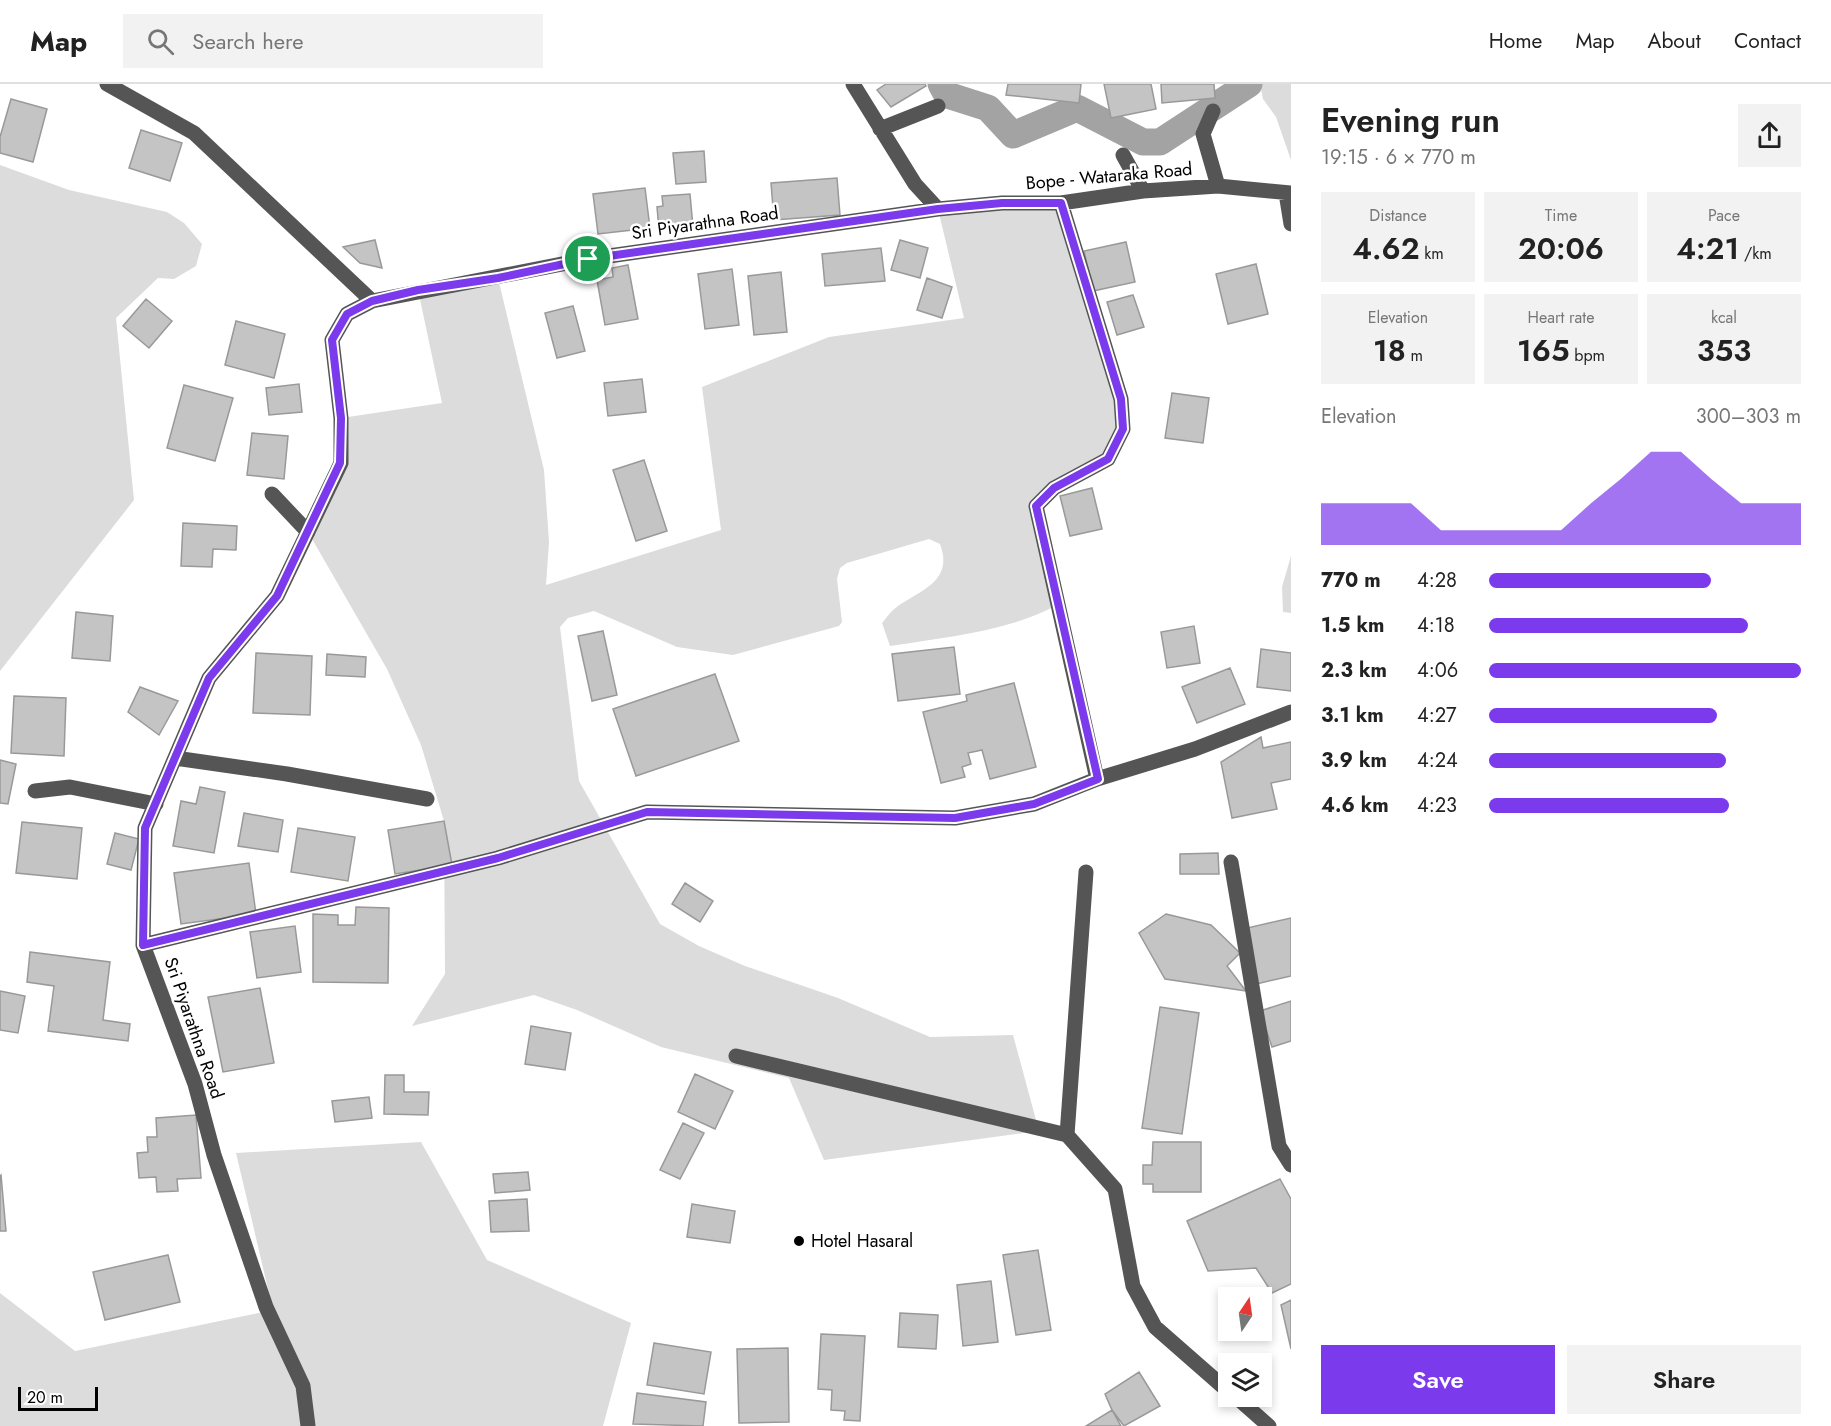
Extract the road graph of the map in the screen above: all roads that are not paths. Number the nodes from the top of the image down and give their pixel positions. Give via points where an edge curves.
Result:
1 (107, 84) edge
2 (853, 84) edge
3 (938, 106) dead end
4 (1213, 111) dead end
5 (880, 129) junction
6 (1123, 155) dead end
7 (1218, 186) junction
8 (1143, 190) junction
9 (1289, 193) edge
10 (1061, 203) junction
11 (938, 209) junction
12 (1291, 224) edge
13 (372, 301) junction
14 (273, 494) dead end
15 (308, 532) junction
16 (1291, 712) edge
17 (175, 758) junction
18 (1098, 779) junction
19 (35, 791) dead end
20 (426, 799) dead end
21 (156, 804) junction
22 (1231, 862) dead end
23 (1086, 872) dead end
24 (143, 945) junction
25 (736, 1056) dead end
26 (1067, 1135) junction
27 (1291, 1165) edge
28 (1218, 1382) edge
29 (1247, 1407) edge
30 (308, 1426) edge
31 (1269, 1426) edge

1 - 13 street via 194,133
2 - 5 street
3 - 5 street
4 - 7 street via 1203,134
5 - 11 street via 915,184
6 - 8 street
7 - 8 street, Bope - Wataraka Road
7 - 9 street, Bope - Wataraka Road
8 - 10 street, Bope - Wataraka Road
9 - 12 street
10 - 11 street, Bope - Wataraka Road
10 - 18 street via 1121,399 1123,429 1108,459 1054,488 1036,506
11 - 13 street, Sri Piyarathna Road via 588,259
13 - 15 street, Sri Piyarathna Road via 347,314 332,340 341,418 340,463
14 - 15 street
15 - 17 street, Sri Piyarathna Road via 277,596 209,678
16 - 18 street via 1194,749
17 - 20 street
17 - 21 street, Sri Piyarathna Road
18 - 24 street via 1034,804 955,818 647,812 498,858
19 - 21 street via 70,787
21 - 24 street, Sri Piyarathna Road via 145,828
22 - 27 street via 1279,1146
23 - 26 street
24 - 30 street, Sri Piyarathna Road via 195,1084 214,1155 266,1307 303,1386
25 - 26 street
26 - 28 street via 1115,1189 1133,1286 1155,1327
29 - 31 street

